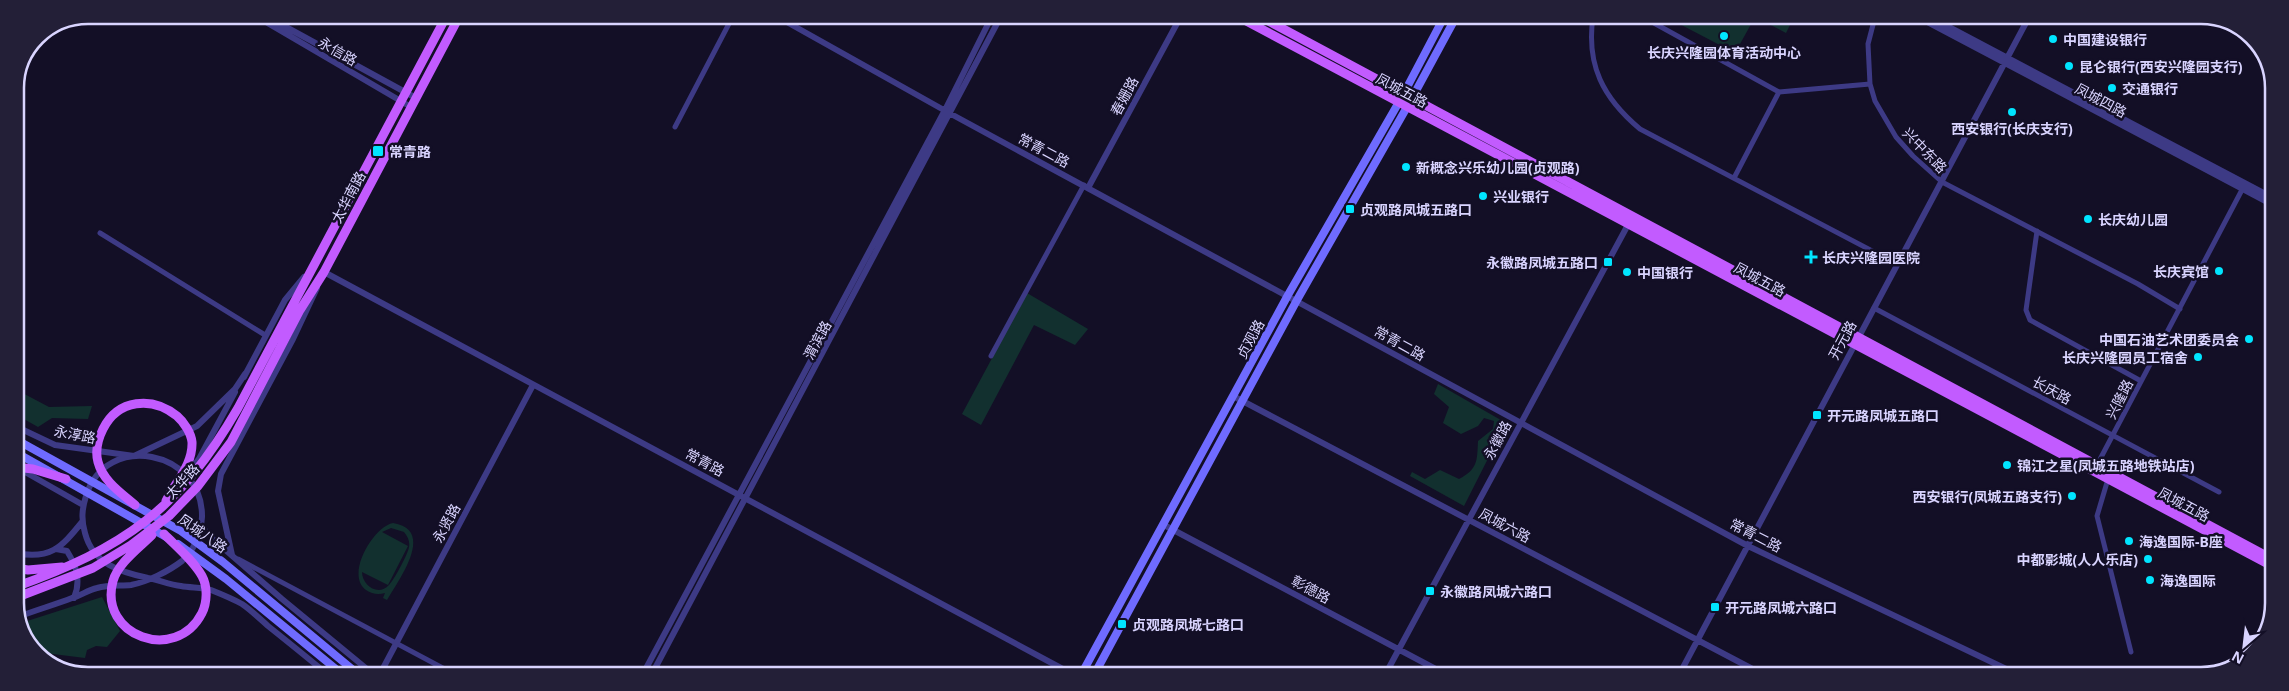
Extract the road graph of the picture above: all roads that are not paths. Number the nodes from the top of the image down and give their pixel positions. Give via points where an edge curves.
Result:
1 (270, 24) edge
2 (279, 24) edge
3 (441, 24) edge
4 (456, 24) edge
5 (730, 24) edge
6 (790, 24) edge
7 (988, 24) edge
8 (997, 24) edge
9 (1177, 24) edge
10 (1251, 24) edge
11 (1274, 24) edge
12 (1440, 24) edge
13 (1452, 24) edge
14 (1592, 24) edge
15 (1656, 24) edge
16 (1873, 24) edge
17 (1932, 24) edge
18 (1942, 24) edge
19 (2025, 24) edge
20 (2006, 62) junction
21 (1870, 84) junction
22 (1779, 92) junction
23 (1403, 95) junction
24 (403, 97) junction
25 (414, 103) junction
26 (1397, 104) junction
27 (1409, 104) junction
28 (944, 110) junction
29 (951, 114) junction
30 (675, 127) dead end
31 (1734, 178) junction
32 (1942, 182) junction
33 (2244, 186) junction
34 (1086, 187) junction
35 (2265, 195) edge
36 (2265, 200) edge
37 (1630, 221) junction
38 (2037, 231) junction
39 (100, 233) dead end
40 (1897, 264) junction
41 (313, 267) junction
42 (324, 272) junction
43 (1288, 295) junction
44 (1297, 300) junction
45 (296, 308) junction
46 (1874, 308) junction
47 (2180, 309) junction
48 (265, 334) junction
49 (1855, 341) junction
50 (991, 356) dead end
51 (245, 374) junction
52 (2141, 381) junction
53 (533, 385) junction
54 (1234, 396) junction
55 (1243, 400) junction
56 (1520, 422) junction
57 (24, 430) edge
58 (2113, 435) junction
59 (24, 444) edge
60 (134, 456) junction
61 (24, 457) edge
62 (2097, 465) junction
63 (24, 468) edge
64 (24, 473) edge
65 (186, 475) junction
66 (66, 479) junction
67 (2108, 479) junction
68 (2219, 492) dead end
69 (739, 494) junction
70 (747, 498) junction
71 (182, 502) junction
72 (83, 505) junction
73 (135, 505) junction
74 (164, 507) junction
75 (1468, 519) junction
76 (82, 522) junction
77 (1164, 524) junction
78 (202, 526) junction
79 (1172, 529) junction
80 (164, 534) junction
81 (1748, 546) junction
82 (56, 549) junction
83 (24, 554) edge
84 (2265, 555) edge
85 (232, 556) junction
86 (2265, 562) edge
87 (72, 566) junction
88 (24, 569) edge
89 (149, 578) junction
90 (24, 585) edge
91 (24, 595) edge
92 (74, 598) junction
93 (282, 599) junction
94 (25, 615) edge
95 (258, 617) junction
96 (1698, 639) junction
97 (396, 643) junction
98 (1398, 649) junction
99 (2131, 652) dead end
100 (319, 667) edge
101 (333, 667) edge
102 (350, 667) edge
103 (365, 667) edge
104 (384, 667) edge
105 (441, 667) edge
106 (647, 667) edge
107 (656, 667) edge
108 (1059, 667) edge
109 (1085, 667) edge
110 (1098, 667) edge
111 (1389, 667) edge
112 (1432, 667) edge
113 (1683, 667) edge
114 (1748, 667) edge
115 (2002, 667) edge

1 - 24 street, 永信路
2 - 24 street, 永信路
3 - 24 main road, 太华南路
4 - 25 main road, 太华南路
5 - 30 street
6 - 28 street, 常青二路
7 - 28 street, 渭滨路
8 - 29 street, 渭滨路
9 - 34 street, 春姗路
10 - 26 main road, 凤城五路
11 - 23 main road, 凤城五路
12 - 23 main road, 贞观路
13 - 27 main road, 贞观路
14 - 31 street via 1595,65 1608,97 1622,113 1646,132
15 - 22 street
16 - 21 street, 兴中东路 via 1868,44
17 - 20 street, 凤城四路
18 - 20 street, 凤城四路
19 - 20 street, 开元路
20 - 32 street, 开元路
20 - 33 street, 凤城四路
21 - 22 street
21 - 32 street, 兴中东路 via 1875,102 1896,137
22 - 31 street
23 - 26 main road, 贞观路
23 - 27 main road, 凤城五路
24 - 25 street, 永信路
24 - 41 main road, 太华南路
25 - 42 main road, 太华南路
26 - 27 main road, 凤城五路
26 - 43 main road, 贞观路
27 - 37 main road, 凤城五路
27 - 44 main road, 贞观路
28 - 29 street, 常青二路
28 - 69 street, 渭滨路
29 - 34 street, 常青二路
29 - 70 street, 渭滨路
31 - 40 street
32 - 38 street, 兴中东路
32 - 40 street, 开元路
33 - 35 street, 凤城四路
33 - 36 street, 凤城四路
33 - 47 street, 兴隆路
34 - 43 street, 常青二路
34 - 50 street
37 - 49 main road, 凤城五路
37 - 56 street, 永徽路
38 - 47 street, 兴中东路
38 - 52 street via 2026,310 2030,320
39 - 48 street
40 - 46 street, 开元路
41 - 45 main road, 太华南路
41 - 48 street via 285,300
42 - 45 main road, 太华南路
42 - 53 street, 常青路
42 - 85 street via 293,339 221,474 218,491
43 - 44 street, 常青二路
43 - 54 main road, 贞观路
44 - 55 main road, 贞观路
44 - 56 street, 常青二路
45 - 71 main road, 太华路 via 231,442 211,471
45 - 74 main road, 太华路 via 217,445
46 - 49 street, 开元路
46 - 58 street, 长庆路
47 - 52 street, 兴隆路
48 - 51 street
49 - 62 main road, 凤城五路
49 - 67 main road, 凤城五路
49 - 81 street, 开元路
51 - 60 street via 235,389 197,426
51 - 65 street via 199,459
52 - 58 street, 兴隆路
53 - 69 street, 常青路
53 - 97 street, 永贤路
54 - 55 street, 凤城六路
54 - 77 main road, 贞观路
55 - 75 street, 凤城六路
55 - 79 main road, 贞观路
56 - 75 street, 永徽路
56 - 81 street, 常青二路
57 - 60 street, 永淳路 via 54,445
58 - 62 street, 兴隆路
58 - 68 street, 长庆路
59 - 73 main road, 凤城八路
60 - 65 street via 153,456 171,463
60 - 72 street via 116,461 101,471 89,485
61 - 66 main road, 凤城八路
62 - 84 main road, 凤城五路
63 - 66 main road
64 - 72 street
65 - 78 street via 202,508
66 - 80 main road, 凤城八路
67 - 86 main road, 凤城五路
67 - 99 street via 2096,516
69 - 70 street, 常青路
69 - 106 street, 渭滨路
70 - 107 street, 渭滨路
70 - 108 street, 常青路
71 - 80 main road via 173,517 124,562 113,581 112,600 121,624 144,638 164,640 188,632 197,623 206,594 203,578
71 - 91 main road, 太华路 via 131,545 93,568
72 - 76 street
73 - 74 main road via 105,476 98,463 97,452 99,437 108,418 121,407 139,402 158,405 172,412 183,421 192,441 189,463
73 - 102 main road, 凤城八路 via 180,531 223,562
74 - 87 main road, 太华路 via 107,548
75 - 96 street, 凤城六路
75 - 98 street, 永徽路
76 - 82 street
76 - 89 street via 87,540 97,556 112,568
77 - 79 street, 彰德路
77 - 109 main road, 贞观路
78 - 85 street, 凤城八路
78 - 89 street via 184,560
79 - 98 street, 彰德路
79 - 110 main road, 贞观路
80 - 101 main road, 凤城八路 via 226,579
81 - 96 street, 开元路
81 - 115 street, 常青二路
82 - 83 street via 44,555
82 - 92 street via 67,551 74,562 80,585
85 - 93 street, 凤城八路
85 - 97 street
87 - 88 main road
87 - 90 main road, 太华路
89 - 92 street via 133,584 96,588
89 - 95 street via 209,590 242,605
92 - 94 street
93 - 95 street via 271,598 263,604
93 - 103 street, 凤城八路
95 - 100 street
96 - 113 street, 开元路
96 - 114 street, 凤城六路
97 - 104 street, 永贤路
97 - 105 street
98 - 111 street, 永徽路
98 - 112 street, 彰德路

